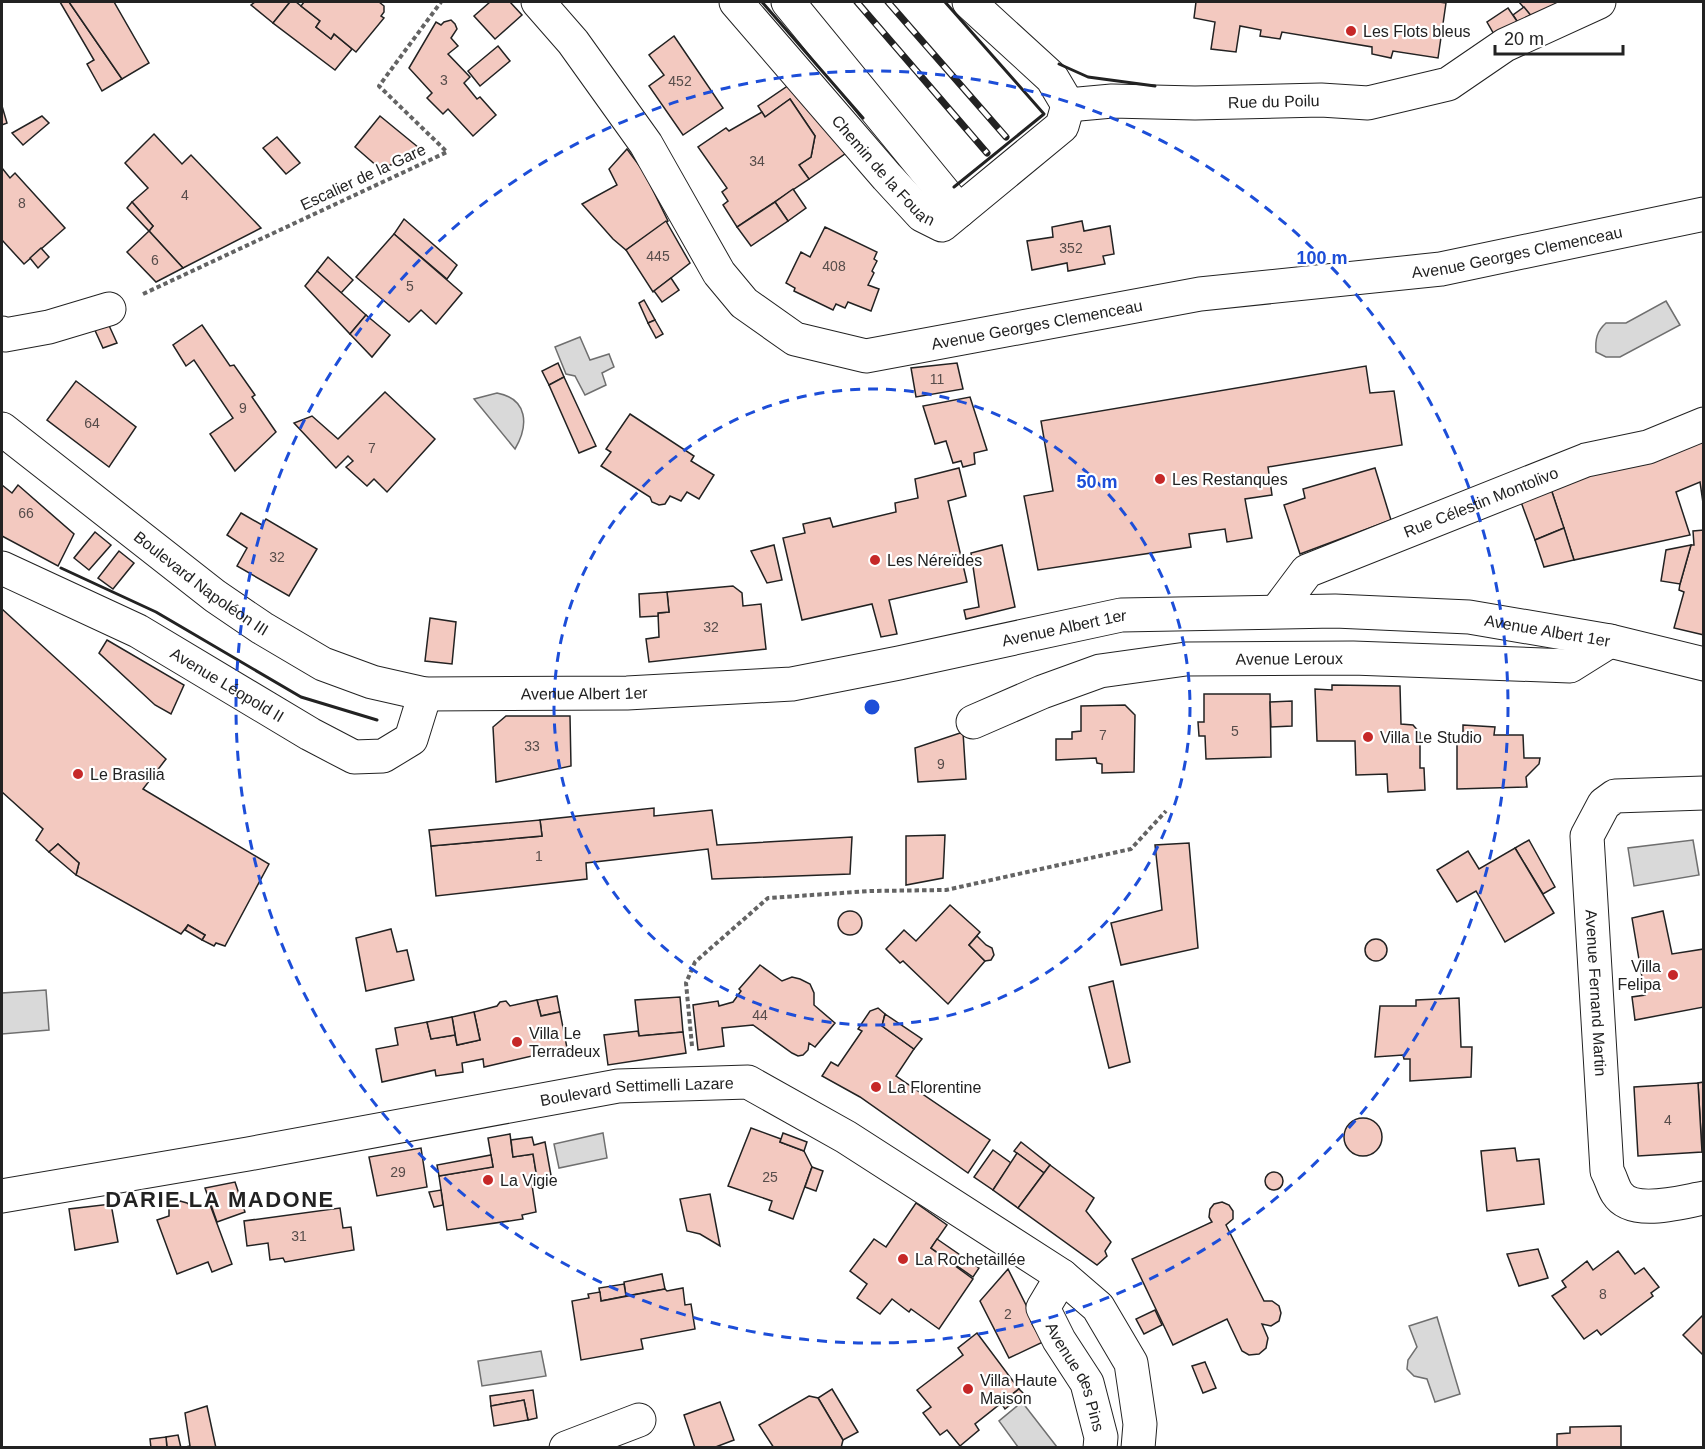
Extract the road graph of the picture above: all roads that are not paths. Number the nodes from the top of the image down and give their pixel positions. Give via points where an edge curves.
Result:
1 (538, 2) edge
2 (736, 2) edge
3 (788, 2) edge
4 (969, 2) edge
5 (1599, 2) edge
6 (1068, 105) junction
7 (959, 211) junction
8 (1704, 214) edge
9 (109, 309) road end
10 (2, 333) edge
11 (1704, 424) edge
12 (2, 429) edge
13 (2, 568) edge
14 (1277, 611) junction
15 (1610, 641) junction
16 (1704, 664) edge
17 (425, 694) junction
18 (973, 722) dead end
19 (1704, 794) edge
20 (2, 1196) edge
21 (1704, 1198) edge
22 (1062, 1276) junction
23 (639, 1420) dead end
24 (566, 1448) edge
25 (1100, 1448) edge
26 (1138, 1448) edge

1 - 8 street, Avenue Georges Clemenceau via 573,42 646,144 719,273 744,303 795,339 866,356 1200,294 1441,269
2 - 7 street, Chemin de la Fouan via 922,215 942,225
3 - 7 street
4 - 6 street via 1052,78
5 - 6 street, Rue du Poilu via 1505,45 1448,84 1368,103 1112,101
6 - 7 street, Chemin de la Fouan via 1062,126
9 - 10 street via 49,327
11 - 14 street, Rue Célestin Montolivo via 1648,447 1586,460 1307,571
12 - 17 street, Boulevard Napoléon III via 215,596 262,628 333,668
13 - 17 street, Avenue Léopold II via 138,631 354,757 383,756 411,739
14 - 15 street, Avenue Albert 1er via 1469,617
14 - 17 street, Avenue Albert 1er via 1121,615 792,684 627,693
15 - 16 street, Avenue Albert 1er
15 - 18 street, Avenue Leroux via 1570,666 1353,658 1186,659 1100,671
19 - 21 street, Avenue Fernand Martin via 1615,796 1604,804 1587,836 1608,1171 1618,1196 1636,1206 1663,1206
20 - 22 street, Boulevard Settimelli Lazare via 618,1086 747,1082 846,1137
22 - 25 street, Avenue des Pins via 1044,1308 1087,1383 1101,1437
22 - 26 street, Boulevard Settimelli Lazare via 1098,1307 1131,1363 1140,1424
23 - 24 street

